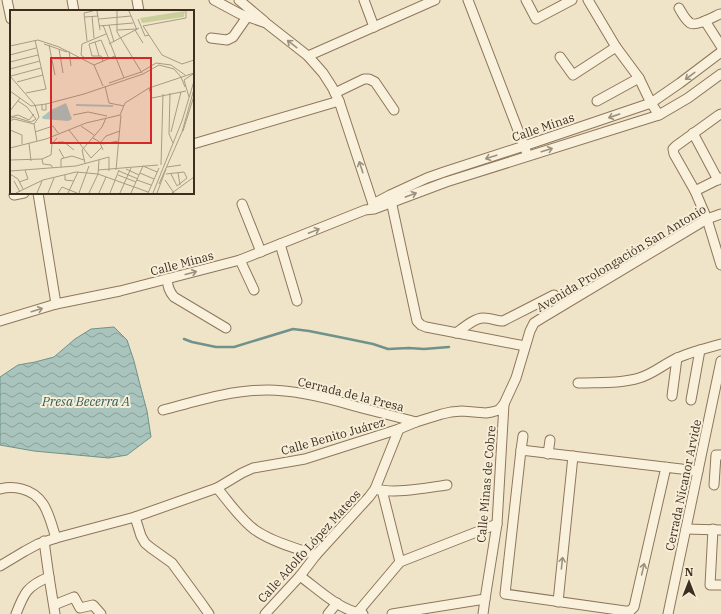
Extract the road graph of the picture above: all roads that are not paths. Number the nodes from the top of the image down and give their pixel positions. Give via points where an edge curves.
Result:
1 (7, 0) edge
2 (72, 0) edge
3 (137, 0) edge
4 (214, 0) edge
5 (239, 0) edge
6 (364, 0) edge
7 (435, 0) edge
8 (468, 0) edge
9 (526, 0) edge
10 (572, 0) edge
11 (588, 0) edge
12 (416, 4) edge
13 (679, 8) dead end
14 (74, 10) edge
15 (139, 10) edge
16 (10, 14) edge
17 (720, 14) dead end
18 (247, 17) junction
19 (705, 21) junction
20 (266, 23) junction
21 (374, 27) junction
22 (211, 38) dead end
23 (616, 46) junction
24 (721, 46) edge
25 (721, 52) edge
26 (308, 56) junction
27 (560, 57) dead end
28 (721, 74) edge
29 (639, 78) junction
30 (337, 97) junction
31 (597, 101) dead end
32 (651, 103) junction
33 (394, 110) dead end
34 (721, 114) edge
35 (659, 115) junction
36 (694, 133) junction
37 (194, 144) edge
38 (524, 146) junction
39 (527, 156) junction
40 (719, 179) edge
41 (695, 191) junction
42 (19, 194) edge
43 (38, 194) edge
44 (14, 195) dead end
45 (391, 198) junction
46 (242, 204) dead end
47 (373, 204) junction
48 (365, 210) junction
49 (721, 214) edge
50 (707, 219) junction
51 (280, 244) junction
52 (261, 252) junction
53 (240, 260) junction
54 (721, 265) edge
55 (167, 279) junction
56 (254, 290) dead end
57 (554, 295) dead end
58 (297, 301) dead end
59 (56, 304) junction
60 (0, 321) edge
61 (226, 328) dead end
62 (456, 333) junction
63 (721, 344) edge
64 (525, 346) junction
65 (700, 350) junction
66 (677, 358) junction
67 (721, 361) edge
68 (578, 383) dead end
69 (672, 396) dead end
70 (691, 400) dead end
71 (504, 404) junction
72 (163, 410) dead end
73 (416, 422) junction
74 (399, 429) junction
75 (523, 436) dead end
76 (550, 440) dead end
77 (521, 450) junction
78 (548, 454) junction
79 (721, 455) edge
80 (573, 456) junction
81 (666, 467) junction
82 (698, 471) junction
83 (447, 485) dead end
84 (714, 485) dead end
85 (217, 488) junction
86 (0, 489) edge
87 (375, 489) junction
88 (383, 494) dead end
89 (135, 517) junction
90 (497, 524) junction
91 (686, 529) junction
92 (717, 529) edge
93 (56, 538) junction
94 (44, 542) junction
95 (316, 555) junction
96 (400, 562) junction
97 (0, 566) edge
98 (300, 576) junction
99 (49, 577) junction
100 (721, 585) edge
101 (484, 599) junction
102 (558, 602) junction
103 (337, 603) junction
104 (55, 609) edge
105 (16, 614) edge
106 (101, 614) edge
107 (209, 614) edge
108 (265, 614) edge
109 (328, 614) edge
110 (359, 614) edge
111 (392, 614) edge
112 (483, 614) edge
113 (668, 614) edge

1 - 16 street
2 - 14 street
3 - 15 street
4 - 18 street
5 - 20 street
6 - 21 street
7 - 12 street
8 - 38 street
9 - 10 street via 536,19
11 - 23 street
12 - 21 street
13 - 19 street via 691,24
17 - 19 street
18 - 20 street
18 - 22 street via 233,37 227,40
19 - 24 street
26 -> 20 street
21 - 26 street
23 - 27 street via 573,75
23 - 29 street
25 -> 32 street, Calle Minas
26 - 30 street via 323,73
28 - 35 street, Calle Minas
29 - 31 street
29 - 32 street
30 - 33 street via 364,79 369,79 375,82
30 - 37 street
47 -> 30 street
32 - 35 street
32 -> 38 street, Calle Minas
34 - 36 street
39 -> 35 street, Calle Minas
36 - 40 street
36 - 41 street via 673,149
38 - 39 street
38 -> 45 street, Calle Minas via 444,172
45 -> 39 street, Calle Minas
40 - 41 street
41 - 50 street
42 - 44 street
43 - 59 street
45 - 47 street, Calle Minas
45 - 48 street, Calle Minas via 374,209
45 - 62 street via 417,321 426,327
46 - 52 street
47 - 48 street, Calle Minas
51 -> 48 street, Calle Minas
49 - 50 street, Avenida Prolongación San Antonio
50 - 54 street
50 - 64 street, Avenida Prolongación San Antonio via 542,318 534,324
51 - 52 street, Calle Minas
51 - 58 street
52 - 53 street, Calle Minas
55 -> 53 street, Calle Minas
53 - 56 street
55 - 59 street, Calle Minas
55 - 61 street via 168,288 174,297
57 - 62 street via 503,321 477,319
60 -> 59 street, Calle Minas
62 - 64 street
63 - 65 street
64 - 71 street via 516,378
65 - 66 street
65 - 70 street
66 - 68 street via 640,378
66 - 69 street
67 - 82 street, Cerrada Nicanor Arvide
71 - 73 street, Calle Benito Juárez via 499,410 492,412 452,412
71 - 90 street, Calle Minas de Cobre
72 - 73 street, Cerrada de la Presa via 243,392 295,391
73 - 74 street, Calle Benito Juárez
74 - 85 street, Calle Benito Juárez via 305,459 253,468
74 - 87 street, Calle Adolfo López Mateos
75 - 77 street
76 - 78 street
77 - 78 street
77 - 102 street via 505,594
78 - 80 street
79 - 84 street via 716,455
80 - 81 street
102 -> 80 street
81 - 82 street
102 -> 81 street via 625,611 630,611 634,607
82 - 91 street, Cerrada Nicanor Arvide
83 - 87 street via 409,490
85 - 89 street, Calle Benito Juárez
85 - 95 street via 240,517 254,529 271,539
86 - 93 street via 27,490 40,499 46,508
87 - 95 street, Calle Adolfo López Mateos
88 - 96 street
89 - 93 street, Calle Benito Juárez
89 - 107 street via 145,543 172,563
90 - 96 street
90 - 101 street, Calle Minas de Cobre
91 - 92 street
91 - 113 street, Cerrada Nicanor Arvide
92 - 100 street via 710,585
93 - 94 street, Calle Benito Juárez
94 - 97 street, Calle Benito Juárez
94 - 99 street
95 - 98 street, Calle Adolfo López Mateos
96 - 110 street
98 - 103 street
98 - 108 street, Calle Adolfo López Mateos
99 - 104 street
99 - 105 street via 29,588
101 - 111 street
101 - 112 street, Calle Minas de Cobre
103 - 109 street
103 - 110 street
104 - 106 street via 74,597 80,608 93,605

